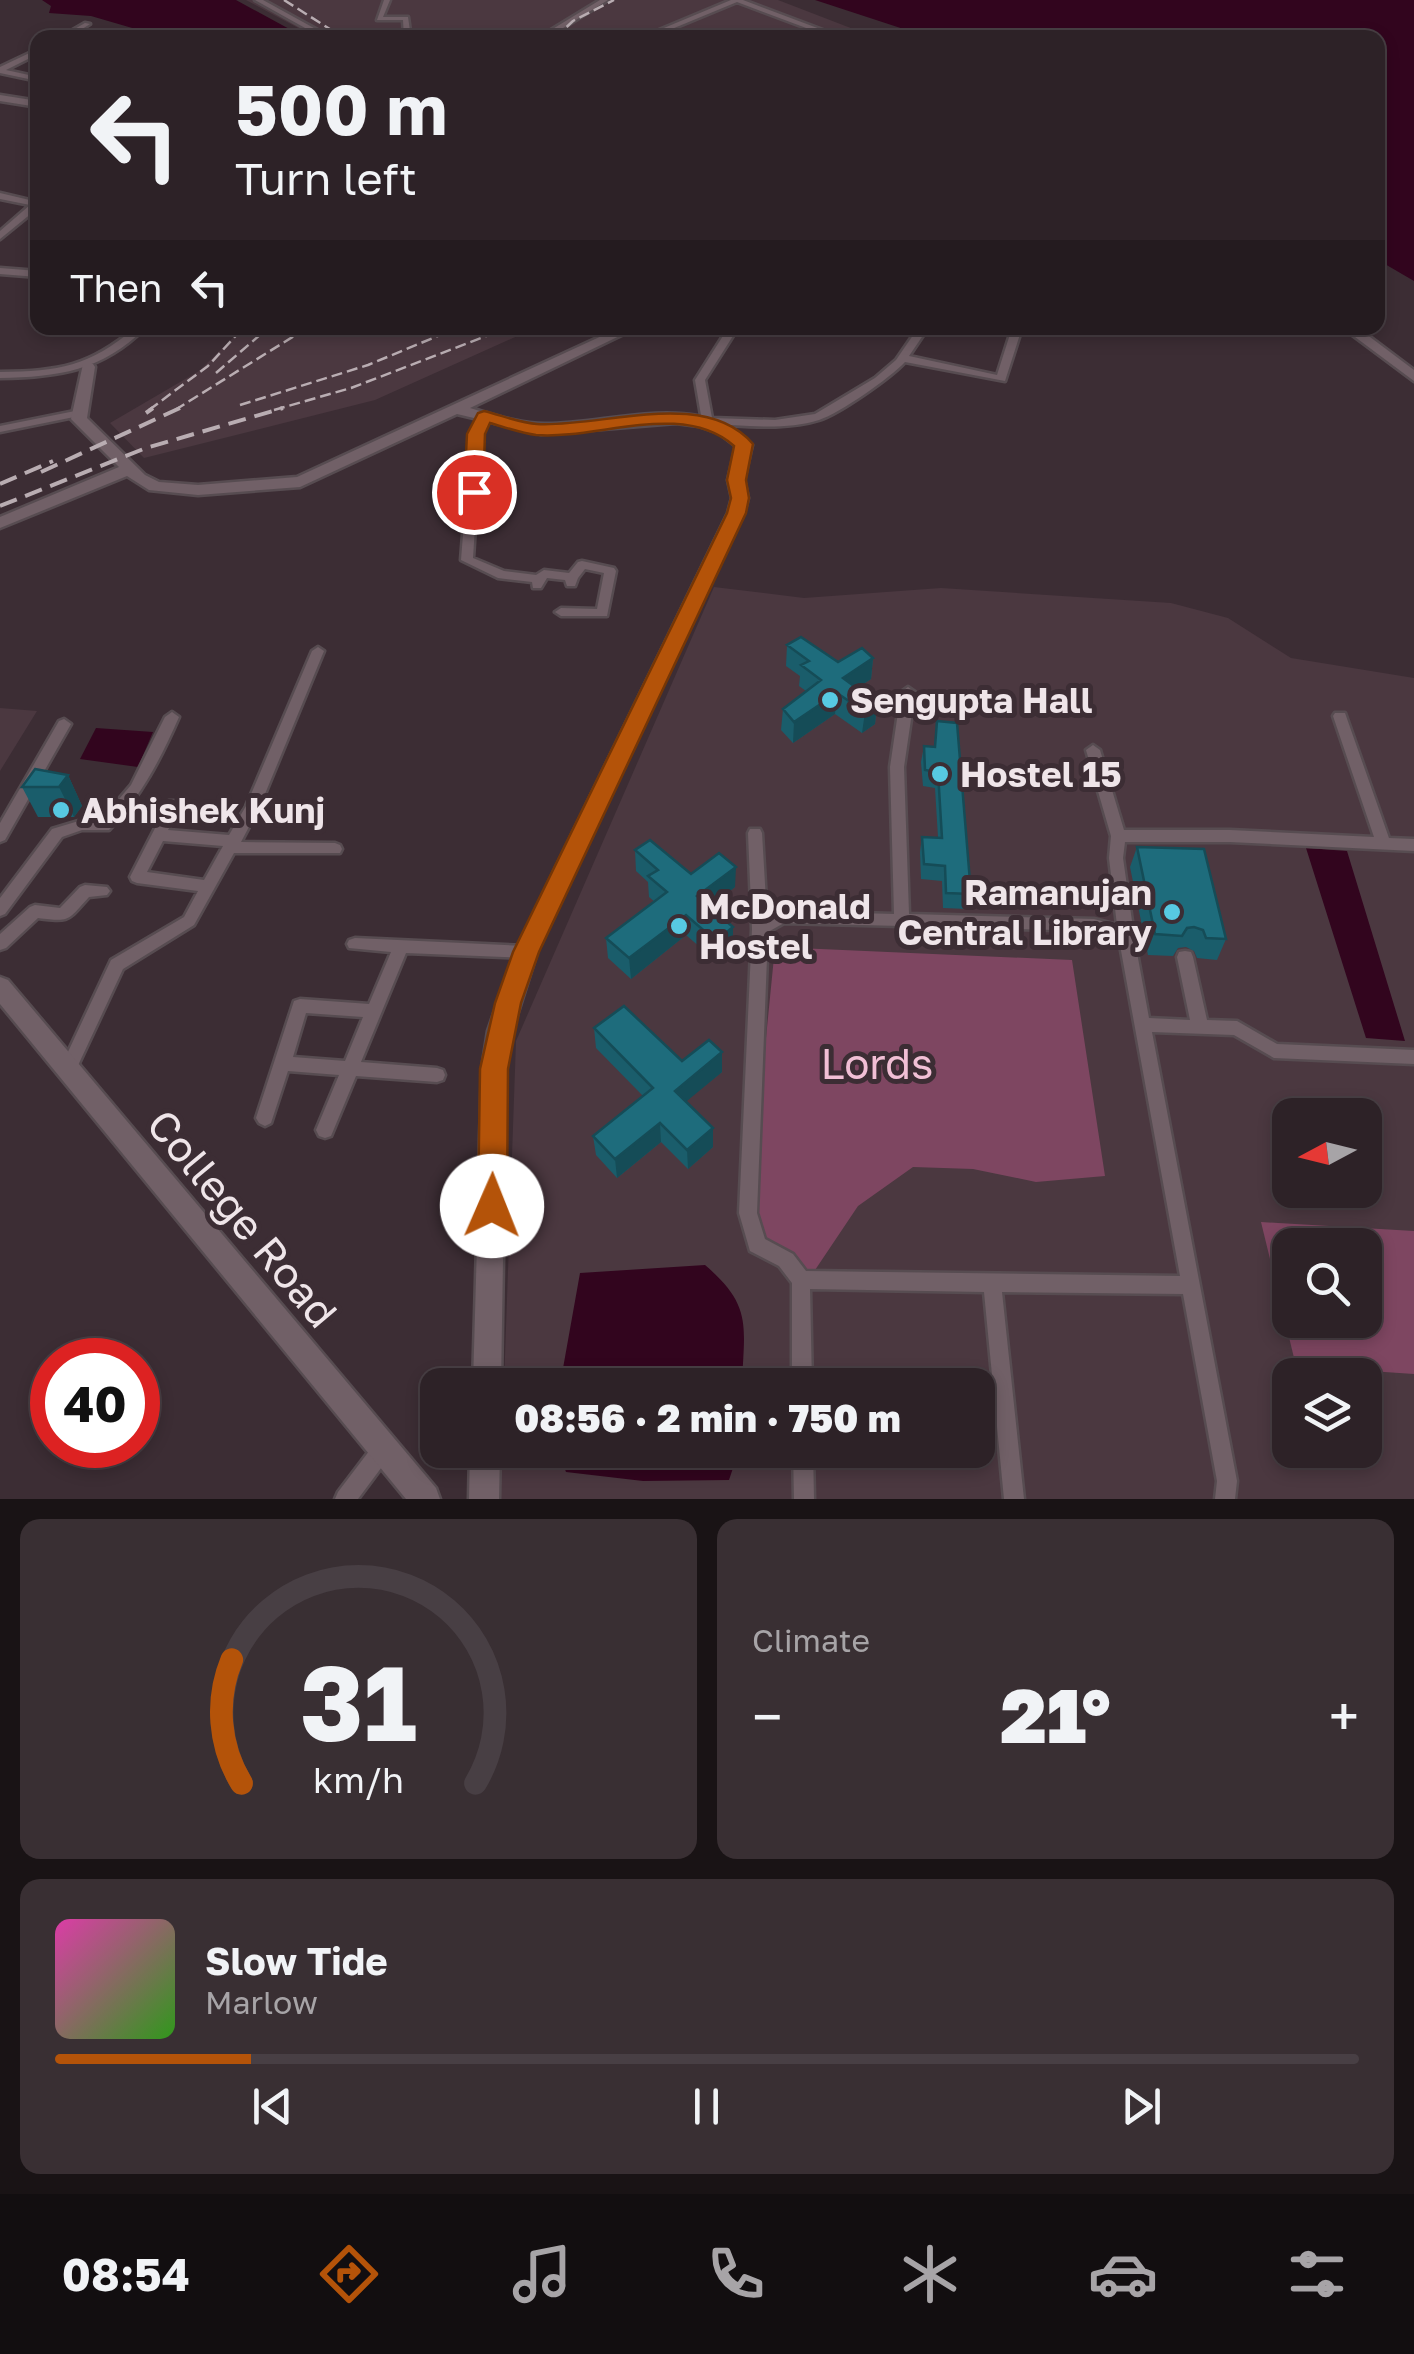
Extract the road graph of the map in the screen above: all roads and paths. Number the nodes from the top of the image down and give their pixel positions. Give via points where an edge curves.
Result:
1 (258, 0) edge
2 (388, 0) edge
3 (605, 0) edge
4 (87, 24) dead end
5 (76, 30) edge
6 (314, 30) edge
7 (407, 30) edge
8 (554, 30) edge
9 (663, 30) edge
10 (819, 30) edge
11 (30, 55) edge
12 (0, 70) edge
13 (30, 76) edge
14 (0, 98) edge
15 (30, 103) edge
16 (0, 196) edge
17 (30, 201) edge
18 (30, 208) edge
19 (0, 236) edge
20 (0, 271) edge
21 (30, 273) edge
22 (132, 335) edge
23 (615, 335) edge
24 (727, 335) edge
25 (918, 335) edge
26 (1015, 335) edge
27 (1359, 335) edge
28 (903, 358) junction
29 (88, 366) junction
30 (4, 374) edge
31 (1414, 376) edge
32 (458, 410) junction
33 (80, 413) junction
34 (484, 416) junction
35 (707, 421) junction
36 (0, 429) edge
37 (126, 467) junction
38 (0, 523) edge
39 (562, 612) dead end
40 (318, 651) dead end
41 (908, 692) dead end
42 (1340, 716) dead end
43 (172, 717) dead end
44 (64, 724) dead end
45 (1093, 750) dead end
46 (174, 805) dead end
47 (756, 832) dead end
48 (158, 835) junction
49 (0, 836) edge
50 (1118, 836) junction
51 (1382, 843) junction
52 (231, 844) junction
53 (1414, 844) edge
54 (335, 849) dead end
55 (208, 886) junction
56 (102, 891) dead end
57 (0, 910) edge
58 (902, 920) junction
59 (760, 929) junction
60 (1127, 942) junction
61 (0, 944) edge
62 (356, 944) dead end
63 (401, 946) junction
64 (526, 952) junction
65 (1186, 957) dead end
66 (0, 987) edge
67 (374, 1011) junction
68 (1142, 1026) junction
69 (1200, 1027) junction
70 (1414, 1057) edge
71 (282, 1063) junction
72 (350, 1067) junction
73 (68, 1069) junction
74 (437, 1075) dead end
75 (265, 1118) dead end
76 (324, 1130) dead end
77 (801, 1280) junction
78 (992, 1282) junction
79 (1190, 1284) junction
80 (487, 1368) edge
81 (802, 1368) edge
82 (383, 1449) junction
83 (485, 1468) edge
84 (803, 1468) edge
85 (345, 1499) edge
86 (424, 1499) edge
87 (484, 1499) edge
88 (804, 1499) edge
89 (1014, 1499) edge
90 (1225, 1499) edge

1 - 6 street
2 - 7 street via 379,19 406,18
3 - 8 street
4 - 5 street
9 - 10 street via 738,0
11 - 12 street
12 - 13 street
14 - 15 street
16 - 17 street
18 - 19 street
20 - 21 street
22 - 29 street
23 - 32 street
24 - 35 street via 700,380
25 - 28 street
26 - 28 street via 1000,379
27 - 31 street
28 - 35 street via 818,417
29 - 30 street
29 - 33 street
32 - 34 street
32 - 37 street via 300,482 156,487
33 - 36 street
33 - 37 street via 91,434
34 - 35 street via 536,430
34 - 39 street via 476,434 467,560 538,582 544,574 572,580 582,565 610,570 604,613
35 - 64 street via 744,444 736,513
37 - 38 street
40 - 52 street
41 - 58 street via 896,767
42 - 51 street
43 - 57 street via 151,768 112,819 56,833
44 - 49 street
45 - 50 street
46 - 48 street
47 - 59 street
48 - 52 street
48 - 55 street via 137,877
50 - 51 street
50 - 60 street
51 - 53 street
52 - 54 street
52 - 55 street
55 - 73 street via 189,920 117,965
56 - 61 street via 85,891 63,915 34,911
58 - 59 street via 782,917
58 - 60 street via 1094,925
59 - 77 street via 748,1214 757,1245 786,1260
60 - 68 street
62 - 63 street
63 - 64 street
63 - 67 street
64 - 80 street via 494,1069
65 - 69 street
66 - 73 street, College Road
67 - 71 street via 300,1006
67 - 72 street
68 - 69 street
68 - 79 street
69 - 70 street via 1237,1028 1274,1051
71 - 72 street
71 - 75 street
72 - 74 street
72 - 76 street
73 - 82 street, College Road
77 - 78 street
77 - 81 street
78 - 79 street
78 - 89 street
79 - 90 street
82 - 85 street
82 - 86 street, College Road
83 - 87 street
84 - 88 street

